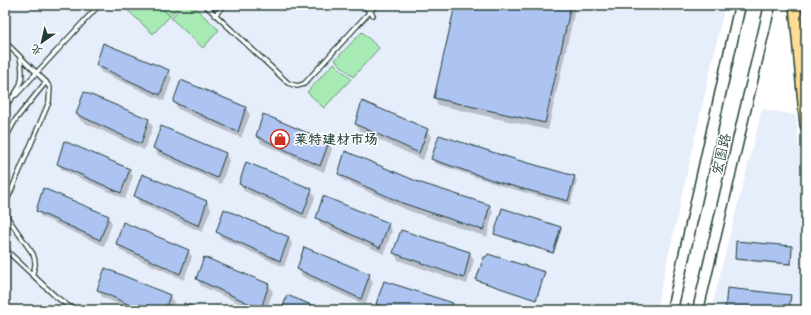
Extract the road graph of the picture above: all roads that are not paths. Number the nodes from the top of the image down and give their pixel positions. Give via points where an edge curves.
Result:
1 (99, 5) edge
2 (205, 5) edge
3 (225, 5) edge
4 (363, 5) edge
5 (376, 5) edge
6 (740, 5) edge
7 (770, 5) edge
8 (794, 5) edge
9 (372, 13) junction
10 (215, 14) junction
11 (5, 42) edge
12 (19, 56) junction
13 (36, 72) junction
14 (46, 82) junction
15 (16, 95) junction
16 (5, 106) edge
17 (806, 125) edge
18 (5, 139) edge
19 (5, 205) edge
20 (5, 214) edge
21 (5, 249) edge
22 (32, 274) junction
23 (75, 310) edge
24 (672, 310) edge
25 (698, 310) edge

1 - 13 lane
2 - 10 lane
3 - 10 lane
4 - 9 lane
5 - 9 lane
6 - 24 main road, 宏图路
7 - 25 main road, 宏图路
8 - 17 highway
9 - 10 lane via 317,72 304,84 297,86 288,83
11 - 12 lane
12 - 13 lane
12 - 15 lane via 22,78
13 - 14 lane
13 - 15 lane
14 - 18 lane via 16,119
14 - 19 lane via 50,88 49,102
15 - 16 lane
20 - 22 lane via 34,254 36,261
21 - 22 lane
22 - 23 lane via 55,296

